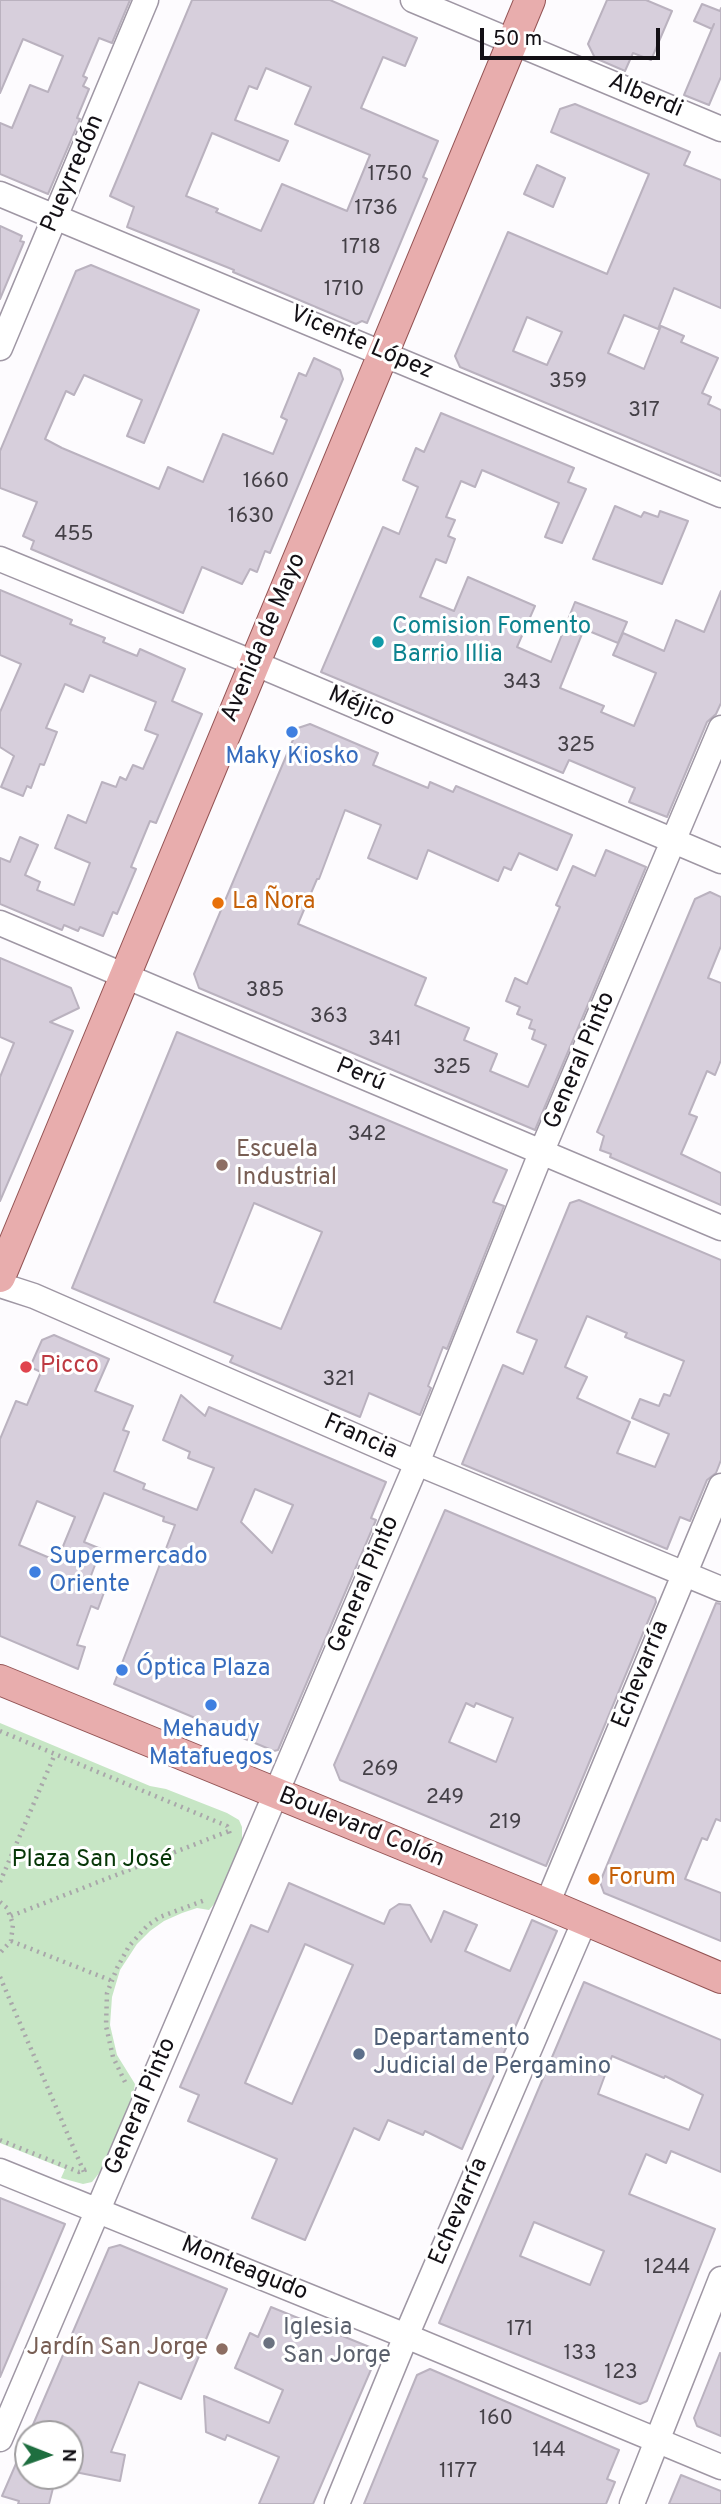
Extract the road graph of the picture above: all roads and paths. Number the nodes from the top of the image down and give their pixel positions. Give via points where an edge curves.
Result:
1 (146, 0) edge
2 (413, 0) edge
3 (530, 0) edge
4 (513, 42) junction
5 (721, 129) edge
6 (0, 194) edge
7 (55, 218) junction
8 (0, 348) edge
9 (384, 354) junction
10 (721, 495) edge
11 (0, 559) edge
12 (254, 663) junction
13 (721, 728) edge
14 (674, 841) junction
15 (721, 861) edge
16 (0, 923) edge
17 (125, 975) junction
18 (541, 1153) junction
19 (721, 1228) edge
20 (0, 1277) edge
21 (0, 1285) edge
22 (417, 1463) junction
23 (721, 1486) edge
24 (684, 1574) junction
25 (721, 1589) edge
26 (0, 1680) edge
27 (0, 1731) edge
28 (55, 1754) junction
29 (276, 1795) junction
30 (239, 1824) dead end
31 (229, 1831) junction
32 (227, 1847) dead end
33 (0, 1882) edge
34 (209, 1891) dead end
35 (0, 1902) edge
36 (547, 1904) junction
37 (11, 1916) junction
38 (585, 1920) junction
39 (11, 1941) junction
40 (0, 1954) edge
41 (0, 1977) edge
42 (721, 1978) edge
43 (113, 1981) junction
44 (125, 2085) dead end
45 (0, 2140) edge
46 (95, 2157) dead end
47 (0, 2171) edge
48 (84, 2171) junction
49 (98, 2211) junction
50 (721, 2279) edge
51 (406, 2336) junction
52 (0, 2439) edge
53 (657, 2441) junction
54 (721, 2467) edge
55 (337, 2504) edge
56 (632, 2504) edge

1 - 7 street, Pueyrredón
2 - 4 street, Alberdi
3 - 4 main road, Avenida de Mayo
4 - 5 street, Alberdi
4 - 9 main road, Avenida de Mayo
6 - 7 street, Vicente López
7 - 8 street, Pueyrredón
7 - 9 street, Vicente López
9 - 10 street, Vicente López
9 - 12 main road, Avenida de Mayo
11 - 12 street, Méjico
12 - 14 street, Méjico
12 - 17 main road, Avenida de Mayo
13 - 14 street, General Pinto
14 - 15 street, Méjico
14 - 18 street, General Pinto
16 - 17 street, Perú
17 - 18 street, Perú
17 - 20 main road, Avenida de Mayo
18 - 19 street, Perú
18 - 22 street, General Pinto
21 - 22 street, Francia
22 - 24 street, Francia
22 - 29 street, General Pinto
23 - 24 street, Echevarría
24 - 25 street, Francia
24 - 36 street, Echevarría
26 - 29 main road, Boulevard Colón
27 - 28 path
28 - 31 path
28 - 33 path
29 - 36 main road, Boulevard Colón
29 - 49 street, General Pinto
30 - 31 path
31 - 32 path
31 - 37 path
34 - 43 path via 204,1902 148,1925 122,1956
35 - 37 path
36 - 38 main road, Boulevard Colón
37 - 39 path
38 - 42 main road, Boulevard Colón
38 - 51 street, Echevarría
39 - 40 path
39 - 43 path
41 - 48 path
43 - 44 path via 105,2009 108,2042
45 - 48 path
46 - 48 path
47 - 49 street, Monteagudo
48 - 49 path
49 - 51 street, Monteagudo
49 - 52 street, General Pinto
50 - 53 street
51 - 53 street, Monteagudo
51 - 55 street, Echevarría
53 - 54 street, Monteagudo
53 - 56 street

